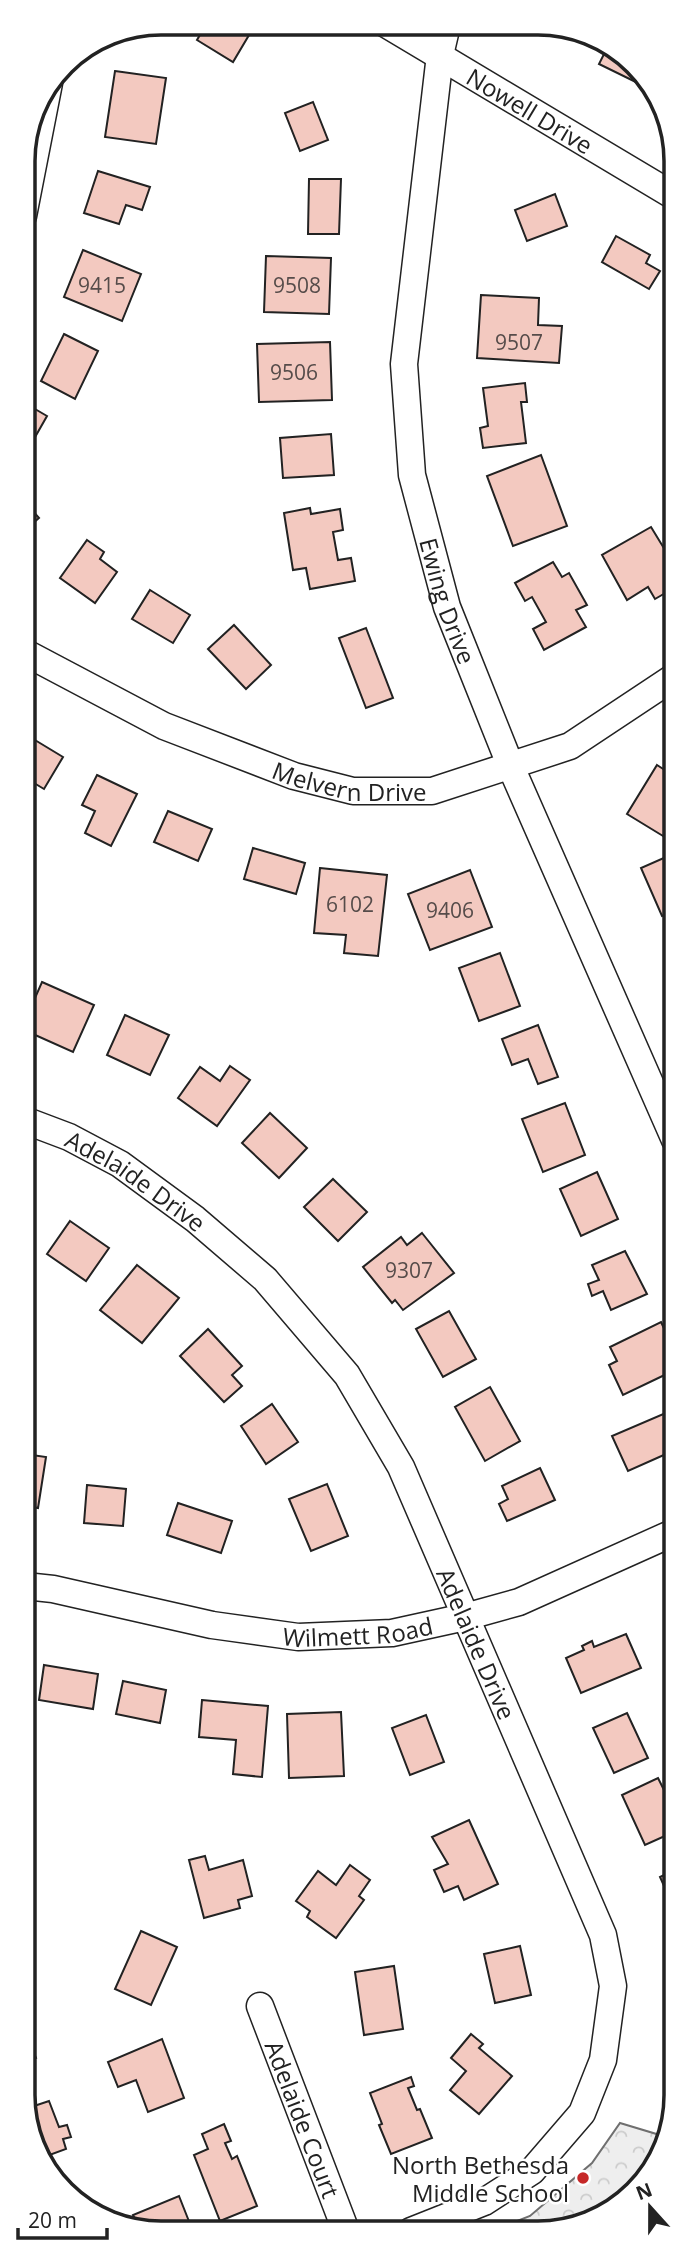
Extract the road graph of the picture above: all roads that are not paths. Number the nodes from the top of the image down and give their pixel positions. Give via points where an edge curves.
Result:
1 (405, 35) edge
2 (445, 35) edge
3 (440, 55) junction
4 (41, 122) edge
5 (35, 155) edge
6 (664, 190) edge
7 (35, 658) edge
8 (664, 684) edge
9 (512, 767) junction
10 (664, 1106) edge
11 (35, 1124) edge
12 (664, 1537) edge
13 (35, 1587) edge
14 (465, 1617) junction
15 (260, 2006) dead end
16 (342, 2221) edge
17 (436, 2221) edge

1 - 3 street, Nowell Drive
2 - 3 street, Ewing Drive
3 - 6 street, Nowell Drive
3 - 9 street, Ewing Drive via 404,364 412,475 447,607
4 - 5 street
7 - 9 street, Melvern Drive via 164,726 294,775 353,791 432,791
8 - 9 street, Melvern Drive via 570,746
9 - 10 street, Ewing Drive
11 - 14 street, Adelaide Drive via 120,1164 195,1219 265,1279 347,1375 395,1456
12 - 14 street, Wilmett Road via 519,1602
13 - 14 street, Wilmett Road via 212,1625 299,1637 392,1633
14 - 17 street, Adelaide Drive via 603,1935 613,1986 603,2060 582,2113 532,2171 484,2202
15 - 16 street, Adelaide Court

